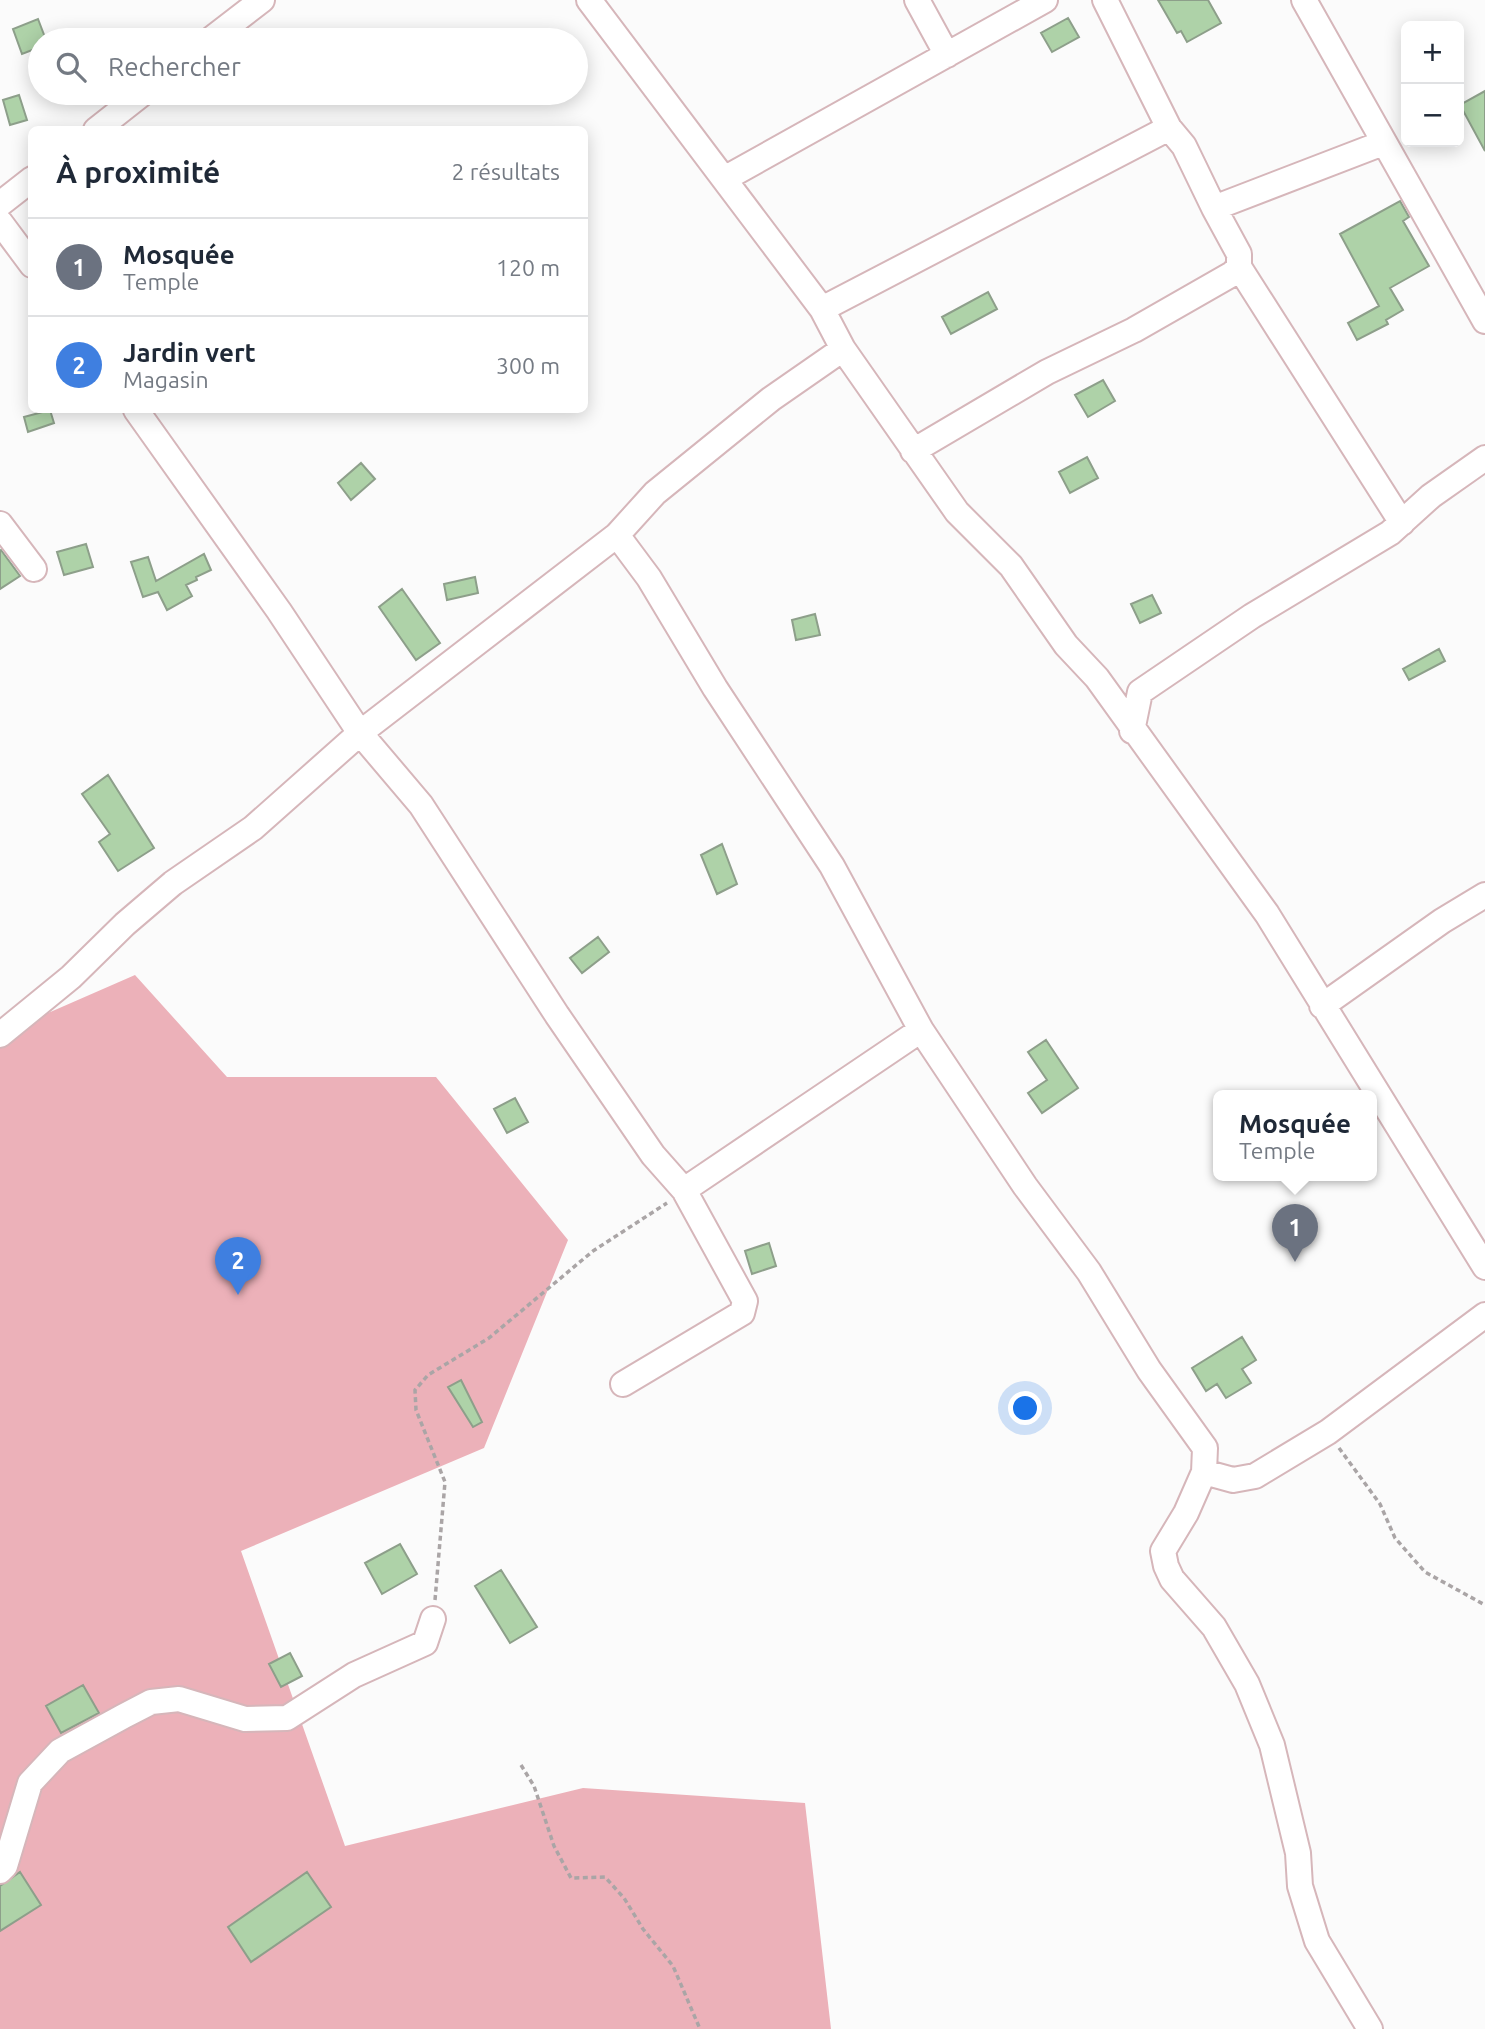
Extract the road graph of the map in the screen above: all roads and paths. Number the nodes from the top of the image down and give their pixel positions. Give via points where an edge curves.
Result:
1 (262, 0) edge
2 (589, 0) edge
3 (917, 0) edge
4 (1045, 0) edge
5 (1105, 0) edge
6 (1304, 0) edge
7 (226, 28) edge
8 (947, 55) junction
9 (128, 105) edge
10 (101, 126) edge
11 (1170, 128) junction
12 (1382, 143) junction
13 (724, 179) junction
14 (28, 182) edge
15 (0, 204) edge
16 (1214, 208) junction
17 (0, 222) edge
18 (28, 260) edge
19 (1239, 267) junction
20 (822, 309) junction
21 (1485, 321) edge
22 (843, 349) junction
23 (138, 413) edge
24 (913, 451) junction
25 (1485, 458) edge
26 (1402, 523) junction
27 (0, 524) edge
28 (617, 535) junction
29 (34, 569) dead end
30 (1097, 678) junction
31 (1140, 692) junction
32 (1132, 730) junction
33 (360, 733) junction
34 (1485, 895) edge
35 (1322, 1006) junction
36 (921, 1030) junction
37 (0, 1035) edge
38 (1375, 1090) edge
39 (1377, 1094) edge
40 (684, 1190) junction
41 (1484, 1264) edge
42 (1485, 1315) edge
43 (623, 1384) dead end
44 (1328, 1432) junction
45 (1203, 1472) junction
46 (1485, 1605) edge
47 (433, 1619) joint
48 (521, 1765) dead end
49 (0, 1871) edge
50 (699, 2029) edge
51 (1370, 2029) edge

1 - 7 street
2 - 13 street
3 - 8 street
4 - 8 street
5 - 11 street
6 - 12 street
8 - 13 street
9 - 10 street
11 - 16 street via 1184,146
11 - 20 street
12 - 16 street
12 - 21 street
13 - 20 street
14 - 15 street
16 - 19 street via 1239,254
17 - 18 street
19 - 24 street
19 - 26 street
20 - 22 street
22 - 24 street
22 - 28 street via 771,399 655,493
23 - 33 street
24 - 30 street via 957,512 1011,566 1066,645
25 - 26 street
26 - 31 street
27 - 29 street
28 - 33 street
28 - 36 street via 832,866
30 - 31 street
30 - 32 street
31 - 32 street
32 - 35 street via 1267,914
33 - 37 street via 253,828 173,883
33 - 40 street via 421,805 557,1015 653,1155
34 - 35 street
35 - 38 street
36 - 40 street
36 - 45 street via 1205,1448
39 - 41 street
40 - 43 street via 746,1306 742,1313
40 - 47 path via 593,1251 489,1338 428,1375 415,1390 416,1410 445,1482
42 - 44 street
44 - 45 street via 1244,1480
44 - 46 path via 1380,1504 1395,1538 1425,1572
45 - 51 street via 1163,1551 1166,1566 1214,1627 1247,1684 1272,1745 1298,1853 1300,1886 1317,1941
47 - 49 street via 425,1643 354,1675 287,1718 245,1720 179,1699 151,1702 60,1751 30,1783
48 - 50 path via 571,1878 605,1877 624,1898 673,1966

